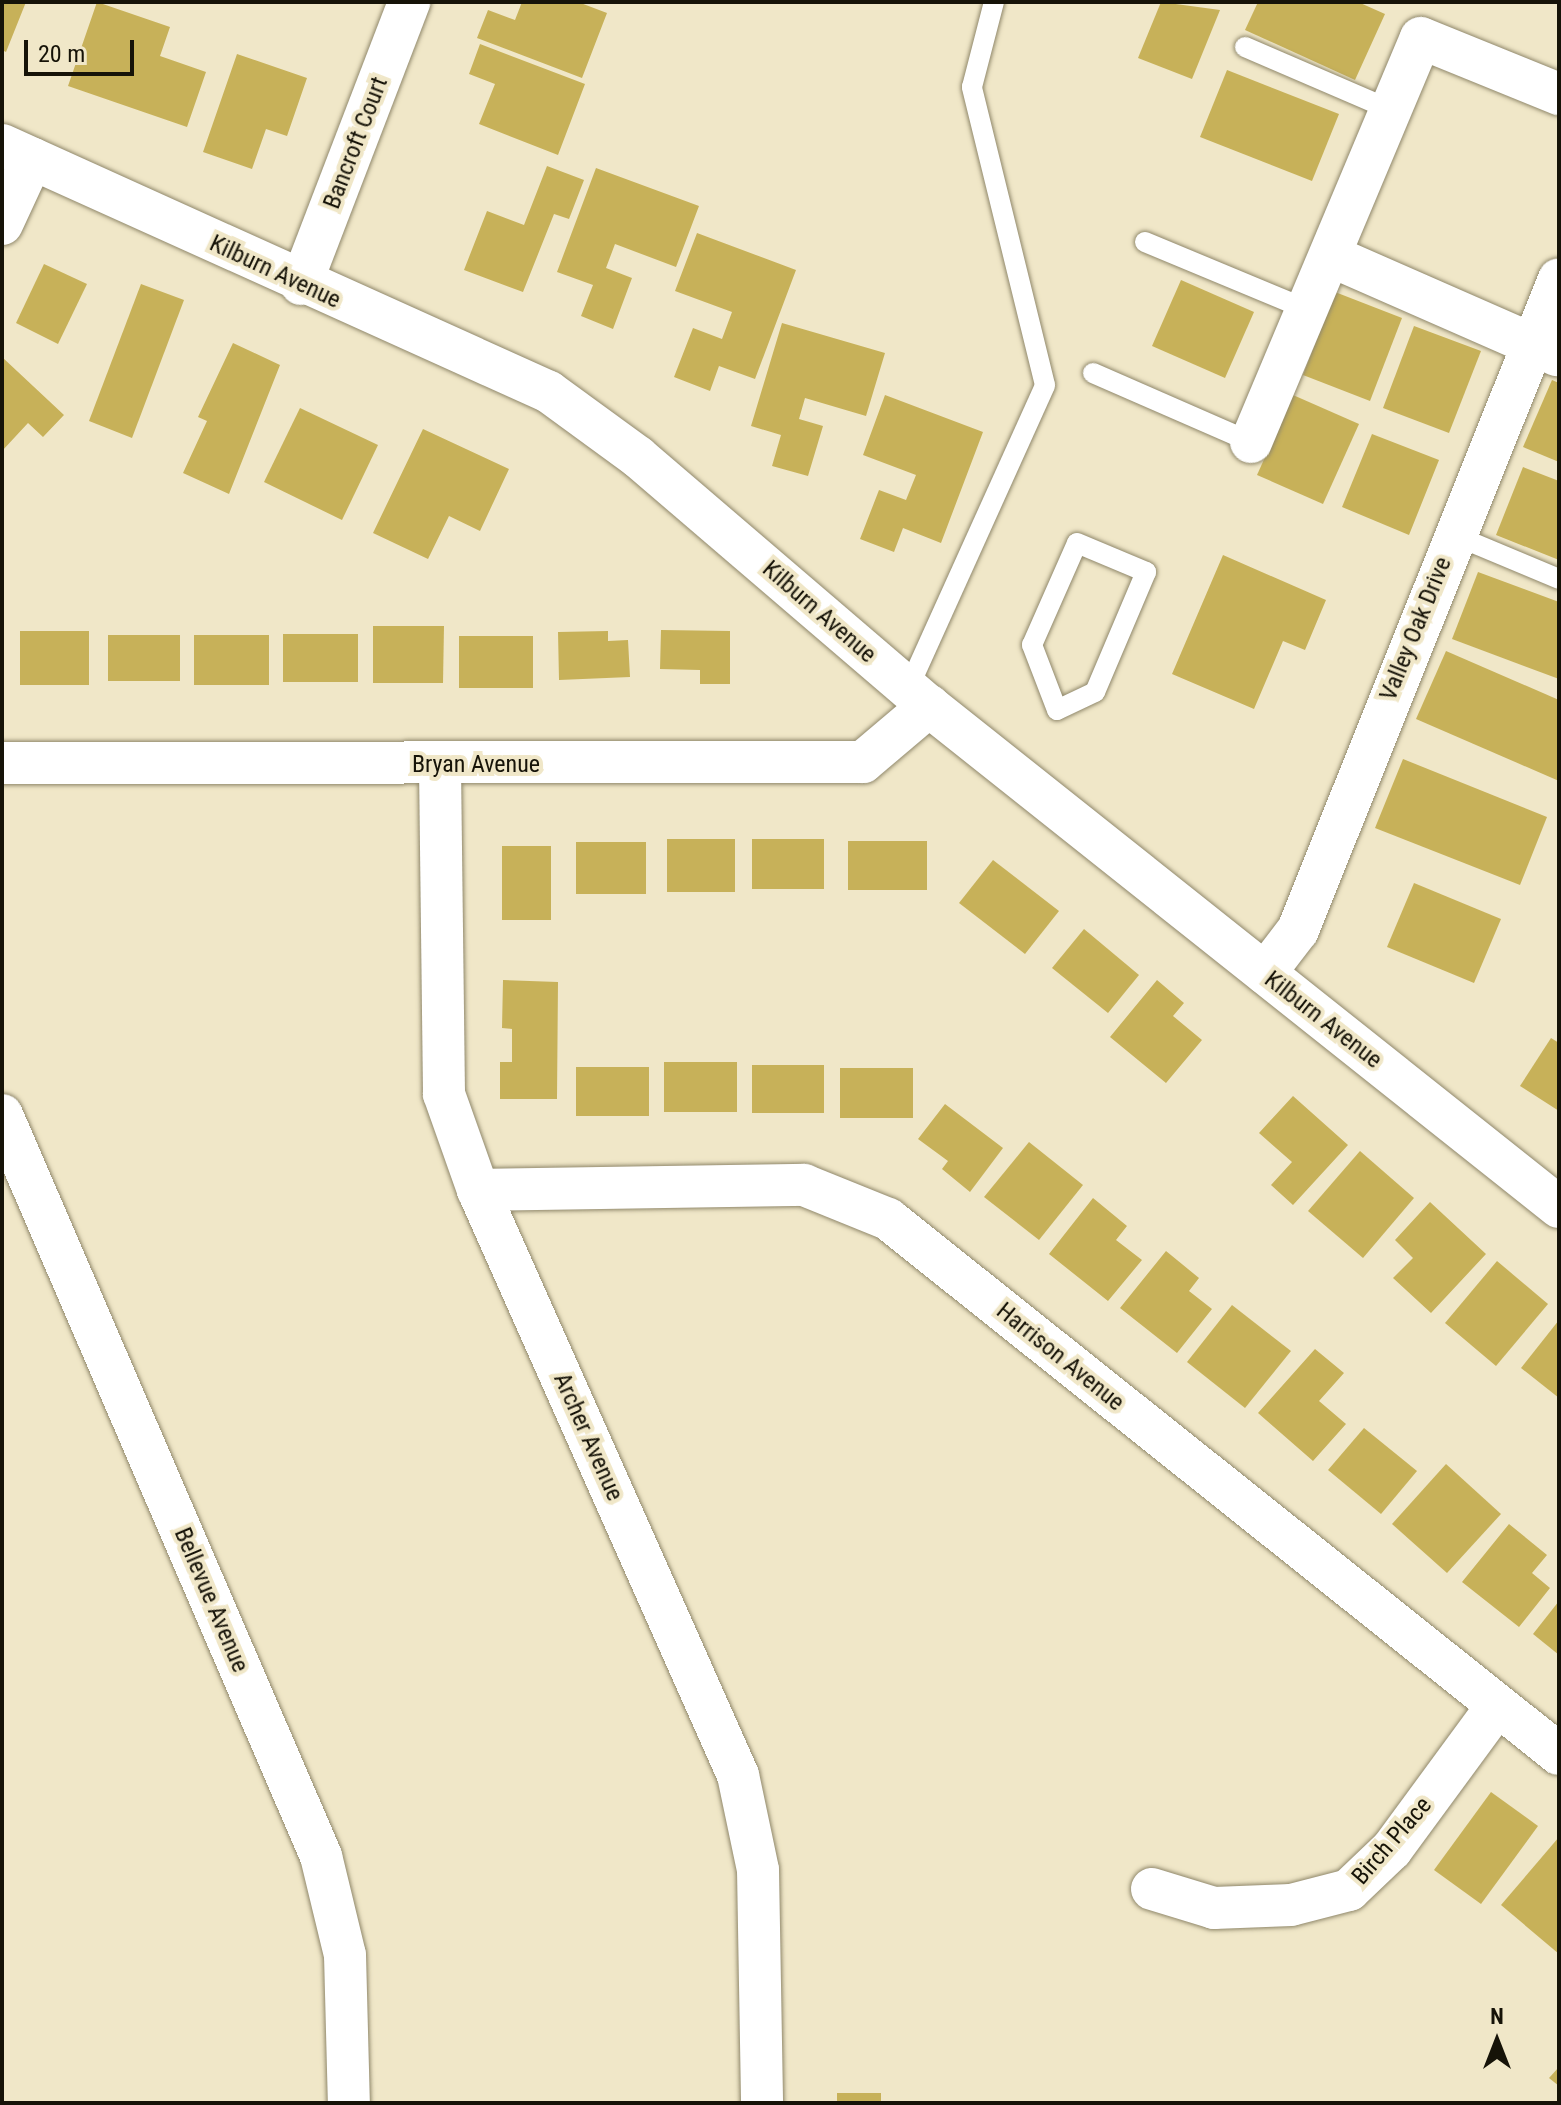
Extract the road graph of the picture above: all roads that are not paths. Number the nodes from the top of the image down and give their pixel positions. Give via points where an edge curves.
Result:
1 (409, 2) edge
2 (994, 2) edge
3 (1245, 47) dead end
4 (1559, 94) edge
5 (1391, 110) junction
6 (17, 152) edge
7 (2, 224) edge
8 (1145, 242) dead end
9 (1331, 256) junction
10 (1559, 279) edge
11 (301, 284) junction
12 (1308, 310) junction
13 (1546, 350) edge
14 (1093, 373) dead end
15 (1251, 442) joint
16 (1454, 535) junction
17 (1559, 579) edge
18 (918, 697) junction
19 (1057, 710) joint
20 (2, 763) edge
21 (440, 766) junction
22 (1265, 973) junction
23 (2, 1115) edge
24 (478, 1190) junction
25 (1559, 1207) edge
26 (1497, 1706) junction
27 (1559, 1754) edge
28 (1152, 1889) dead end
29 (349, 2103) edge
30 (762, 2103) edge

1 - 11 street, Bancroft Court
2 - 18 lane via 972,87 1045,385
3 - 5 lane
4 - 5 street via 1421,38
5 - 9 street
6 - 7 street
6 - 11 street, Kilburn Avenue
8 - 12 lane
9 - 12 street
9 - 13 street
10 - 13 street, Valley Oak Drive
11 - 18 street, Kilburn Avenue via 549,392 638,457
12 - 15 street
13 - 16 street, Valley Oak Drive
14 - 15 lane
16 - 17 lane
16 - 22 street, Valley Oak Drive via 1298,930
18 - 21 street, Bryan Avenue via 863,762
18 - 22 street, Kilburn Avenue
19 - 19 lane via 1095,692 1146,572 1077,543 1032,645
20 - 21 street, Bryan Avenue
21 - 24 street, Archer Avenue via 439,1046 444,1094
22 - 25 street, Kilburn Avenue
23 - 29 street, Bellevue Avenue via 321,1856 345,1955
24 - 26 street, Harrison Avenue via 804,1185 888,1219
24 - 30 street, Archer Avenue via 753,1822
26 - 27 street, Harrison Avenue
26 - 28 street, Birch Place via 1392,1849 1349,1890 1291,1905 1214,1908

